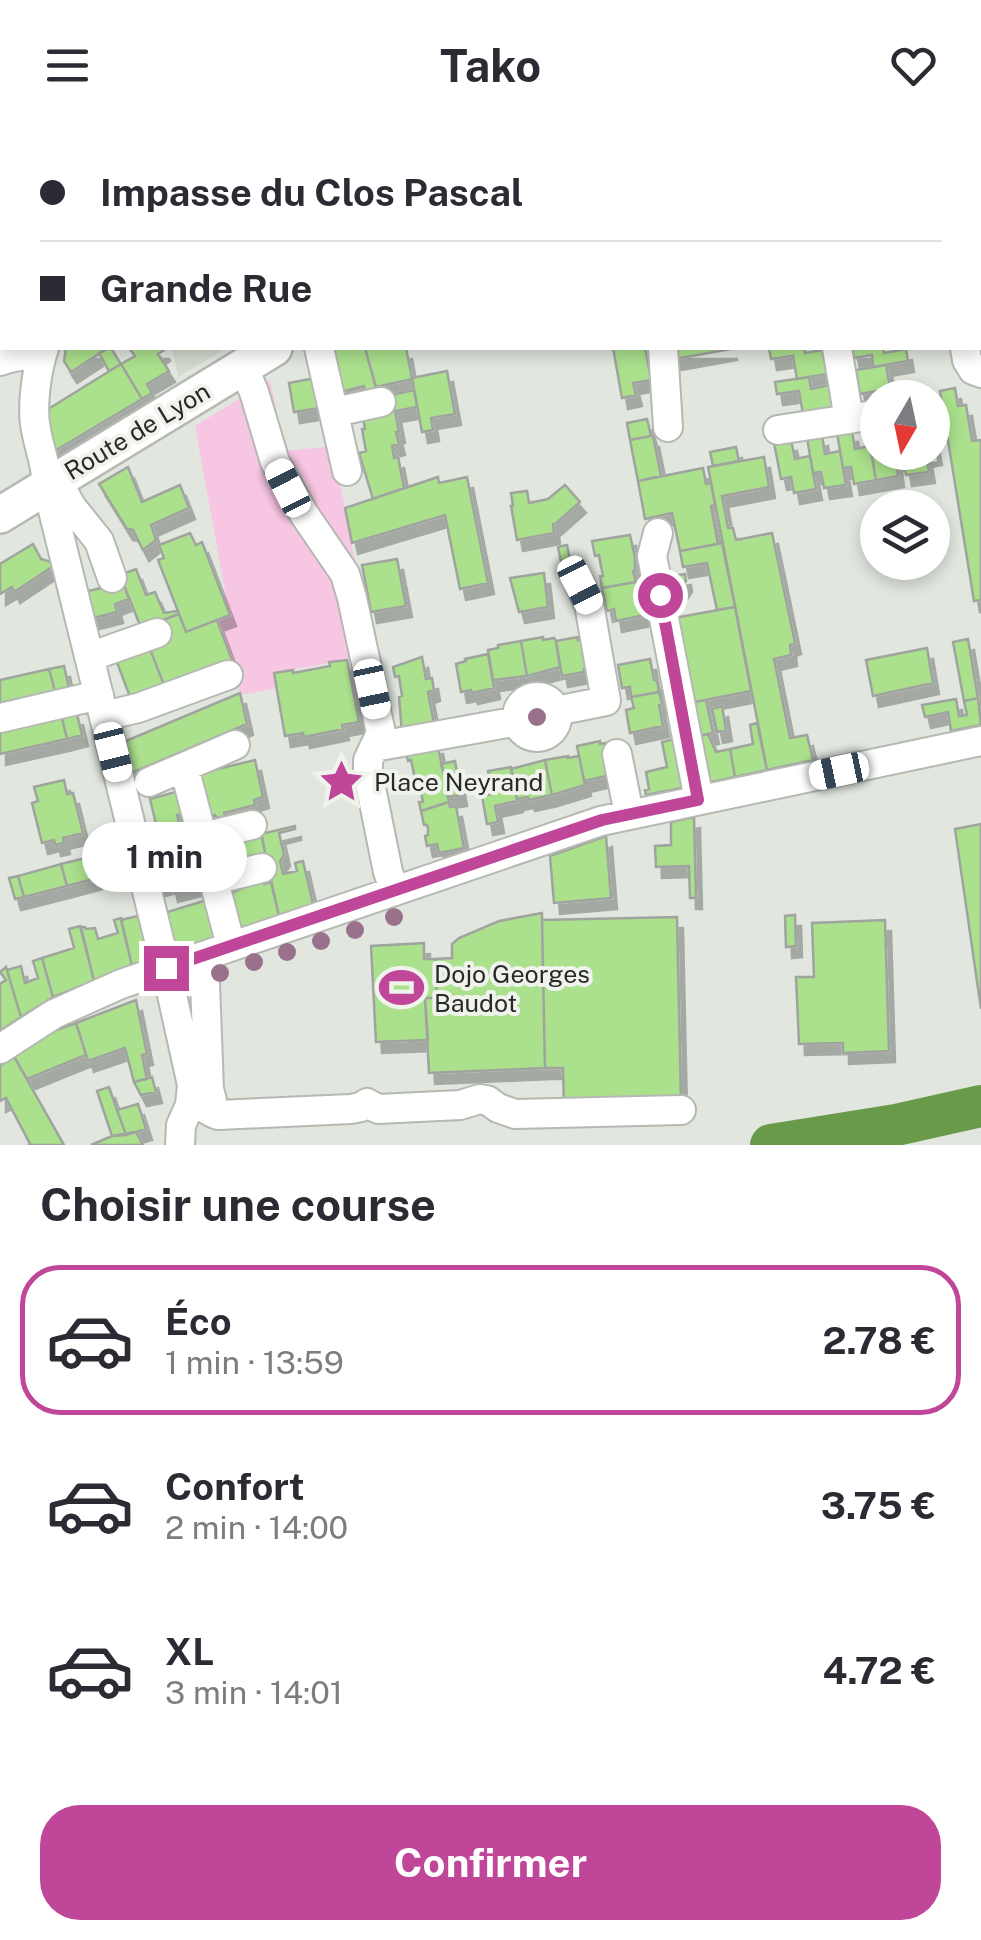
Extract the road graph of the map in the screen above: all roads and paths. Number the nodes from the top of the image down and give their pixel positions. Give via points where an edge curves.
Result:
1 (271, 350) edge
2 (320, 350) edge
3 (663, 350) edge
4 (837, 350) edge
5 (965, 350) edge
6 (42, 352) edge
7 (0, 360) edge
8 (243, 366) junction
9 (981, 373) edge
10 (381, 402) dead end
11 (334, 412) junction
12 (860, 416) edge
13 (849, 418) junction
14 (668, 427) dead end
15 (778, 430) dead end
16 (346, 471) dead end
17 (52, 483) junction
18 (0, 515) edge
19 (658, 533) dead end
20 (112, 578) dead end
21 (580, 585) dead end
22 (157, 633) dead end
23 (89, 656) junction
24 (228, 674) dead end
25 (101, 706) junction
26 (0, 718) edge
27 (981, 741) edge
28 (235, 745) dead end
29 (374, 747) junction
30 (618, 754) dead end
31 (184, 767) junction
32 (148, 782) dead end
33 (698, 800) junction
34 (629, 814) junction
35 (252, 825) dead end
36 (202, 837) junction
37 (262, 868) dead end
38 (214, 880) junction
39 (394, 891) junction
40 (231, 946) junction
41 (204, 956) junction
42 (166, 968) junction
43 (0, 1049) edge
44 (192, 1084) junction
45 (681, 1110) dead end
46 (228, 1115) junction
47 (180, 1145) edge

1 - 8 main road, Route de Lyon
2 - 11 street
3 - 14 street
4 - 13 street
5 - 9 street
6 - 7 street
6 - 17 street via 34,415
8 - 17 main road, Route de Lyon
8 - 29 street via 276,462 344,574 381,733
10 - 11 street
11 - 16 street
12 - 13 street
13 - 15 street
17 - 18 main road, Route de Lyon
17 - 20 street via 99,541
17 - 23 street
19 - 33 street via 652,556
21 - 29 street via 606,701 556,711 542,698 529,699 518,721
22 - 23 street
23 - 25 street
24 - 25 street via 138,708
25 - 26 street
25 - 42 street
27 - 33 street
28 - 31 street
29 - 39 street via 368,772
30 - 34 street
31 - 32 street
31 - 36 street
33 - 34 street
34 - 39 street
35 - 36 street
36 - 38 street
37 - 38 street
38 - 40 street
39 - 40 street
40 - 41 street
41 - 42 street
41 - 46 street via 208,1089
42 - 43 street via 54,1014
42 - 44 street
44 - 46 street via 202,1106
44 - 47 street
45 - 46 street via 515,1114 480,1099 460,1106 378,1109 367,1103

